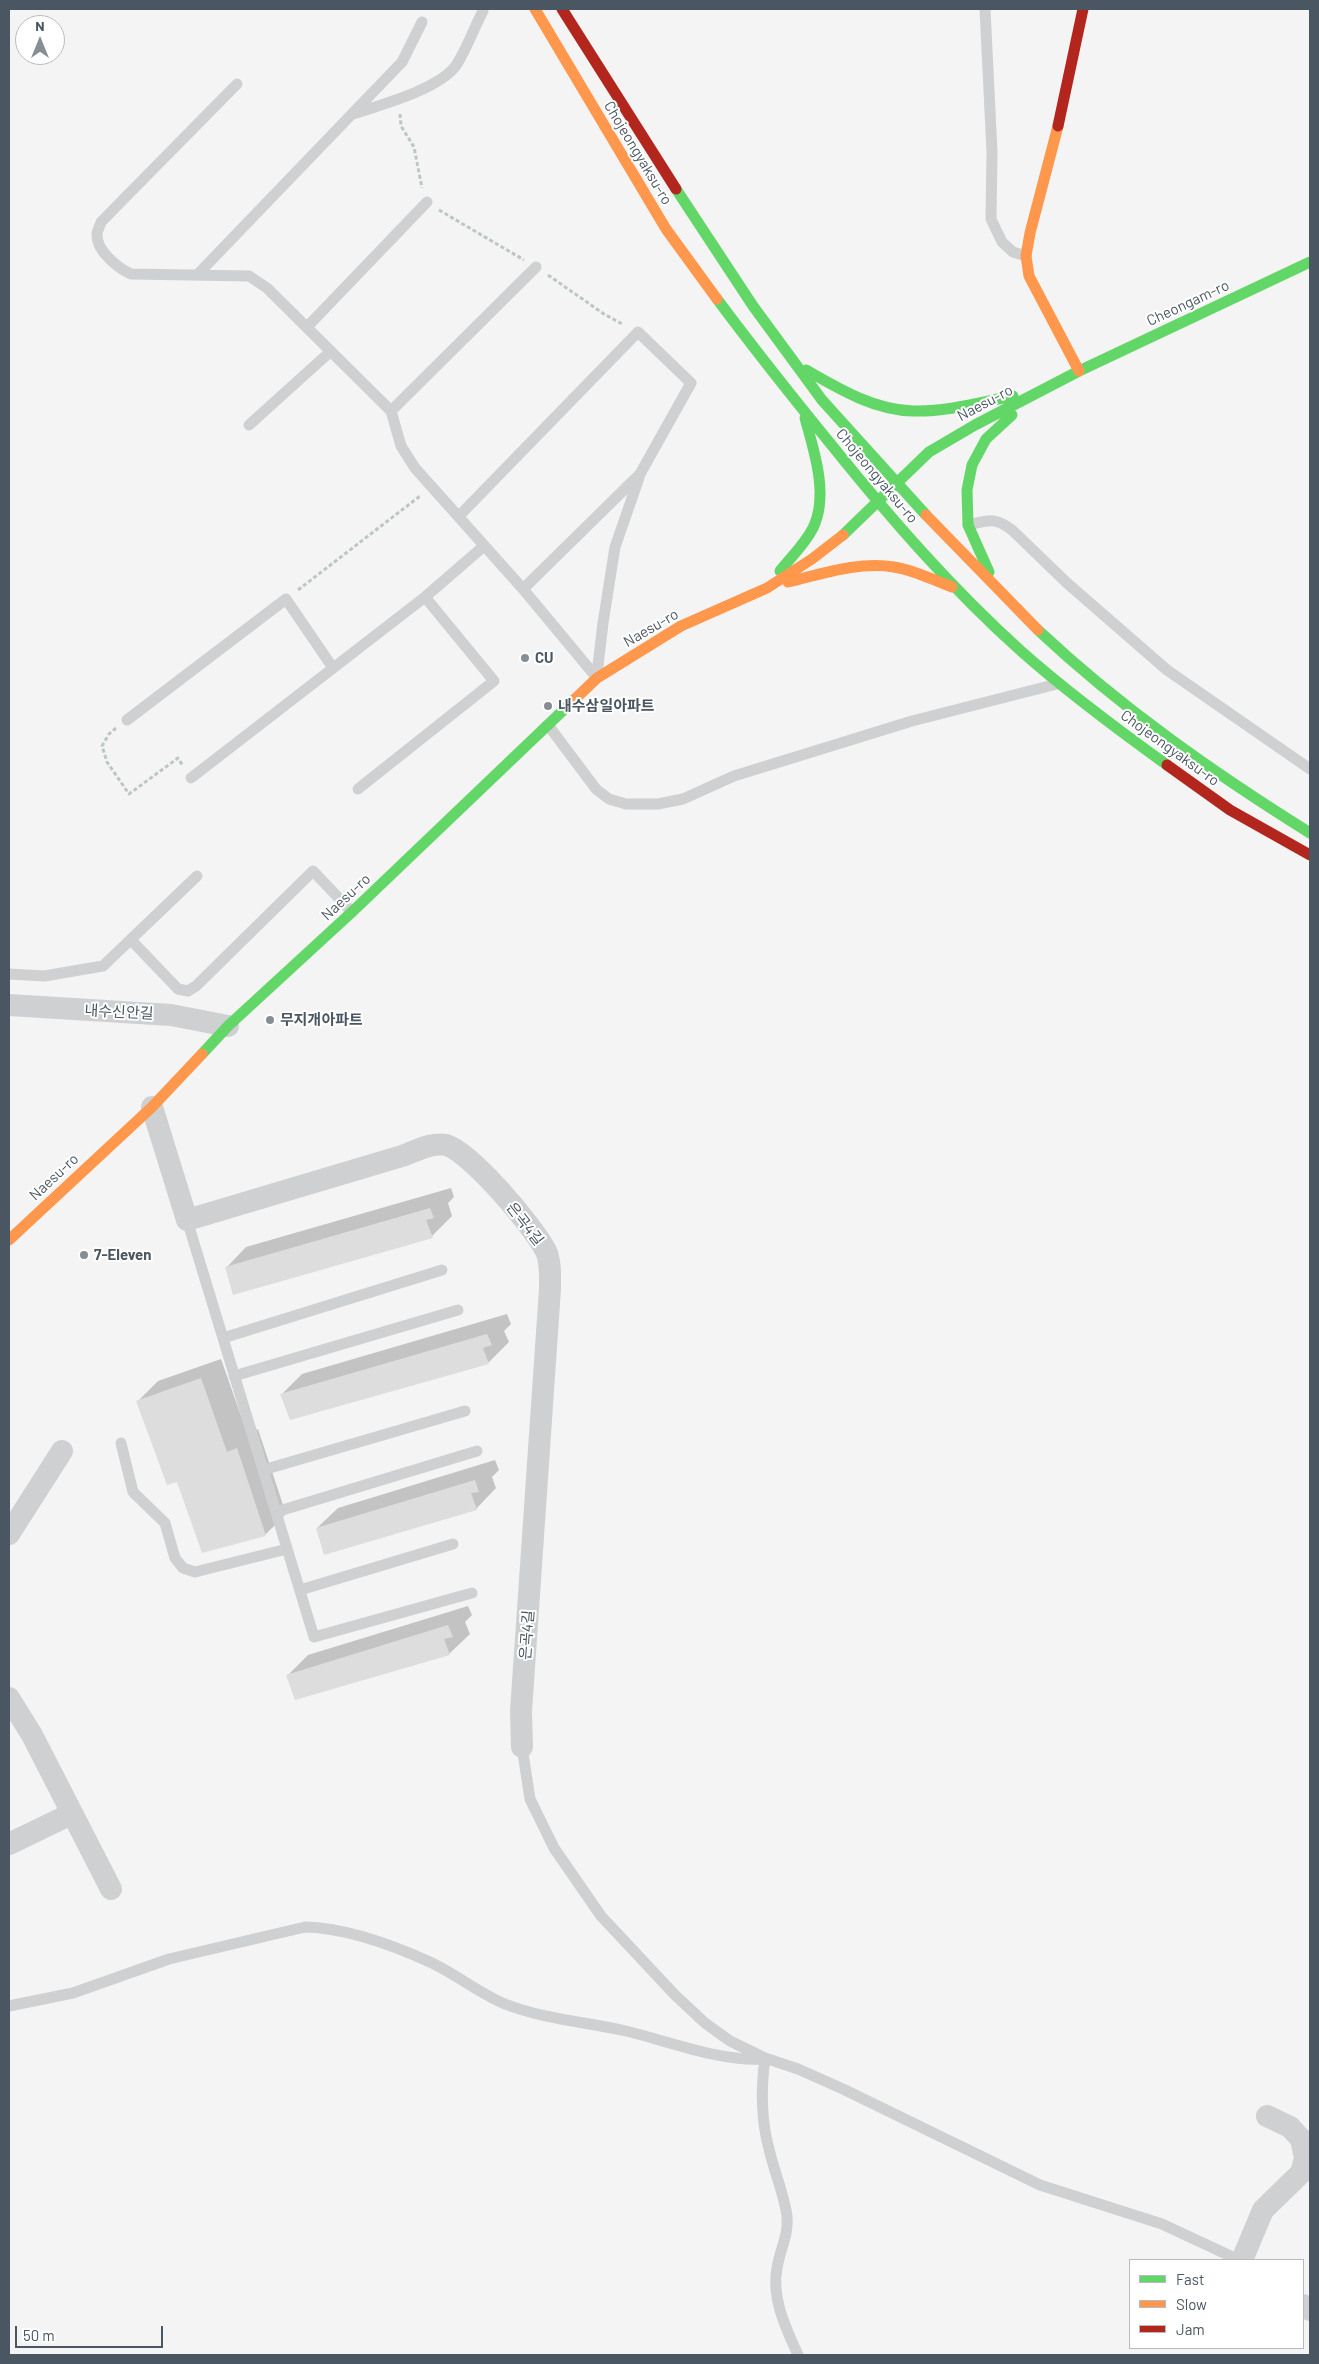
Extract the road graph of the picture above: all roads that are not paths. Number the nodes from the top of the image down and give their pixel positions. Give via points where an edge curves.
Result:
1 (535, 9) edge
2 (562, 9) edge
3 (985, 9) edge
4 (1083, 9) edge
5 (483, 11) dead end
6 (422, 22) dead end
7 (237, 84) dead end
8 (351, 114) junction
9 (427, 202) road end
10 (1026, 256) junction
11 (1310, 262) edge
12 (536, 267) road end
13 (198, 274) junction
14 (306, 327) junction
15 (331, 351) junction
16 (795, 363) junction
17 (1080, 371) junction
18 (1036, 393) junction
19 (802, 409) junction
20 (391, 411) junction
21 (248, 426) dead end
22 (640, 474) junction
23 (896, 483) junction
24 (877, 501) junction
25 (459, 516) junction
26 (968, 525) junction
27 (484, 546) junction
28 (767, 588) junction
29 (524, 589) junction
30 (958, 590) junction
31 (997, 590) junction
32 (425, 597) junction
33 (333, 668) junction
34 (597, 678) junction
35 (1060, 683) junction
36 (127, 720) road end
37 (547, 724) junction
38 (1310, 768) edge
39 (191, 778) road end
40 (358, 789) dead end
41 (1310, 833) edge
42 (1310, 855) edge
43 (197, 876) dead end
44 (352, 912) junction
45 (132, 940) junction
46 (9, 974) edge
47 (9, 1005) edge
48 (228, 1026) junction
49 (152, 1107) junction
50 (187, 1220) junction
51 (9, 1240) edge
52 (442, 1270) dead end
53 (458, 1310) dead end
54 (223, 1338) junction
55 (234, 1376) junction
56 (466, 1411) dead end
57 (121, 1443) dead end
58 (62, 1451) dead end
59 (477, 1451) dead end
60 (263, 1470) junction
61 (276, 1512) junction
62 (9, 1534) edge
63 (453, 1544) dead end
64 (287, 1549) junction
65 (300, 1590) junction
66 (472, 1593) dead end
67 (9, 1698) edge
68 (522, 1747) joint
69 (71, 1814) junction
70 (9, 1844) edge
71 (111, 1889) dead end
72 (9, 2006) edge
73 (765, 2058) junction
74 (1267, 2116) dead end
75 (1238, 2259) edge
76 (1240, 2259) edge
77 (798, 2355) edge

1 - 19 main road, Chojeongyaksu-ro via 666,229 749,344
2 - 16 main road, Chojeongyaksu-ro via 719,254
3 - 10 lane via 992,152 991,219 1002,242 1013,252
4 - 10 main road via 1066,97
5 - 8 lane via 456,66 435,83 398,100
6 - 8 lane via 402,62
7 - 13 lane via 101,222 97,235 100,248 121,270 131,274
8 - 13 lane
9 - 14 lane
10 - 17 main road via 1029,276
11 - 17 main road, Cheongam-ro
12 - 20 lane
13 - 14 lane via 248,276 267,288
14 - 15 lane
15 - 20 lane
15 - 21 lane
16 - 18 main road via 842,391 881,406 913,411
16 - 23 main road, Chojeongyaksu-ro via 822,400
17 - 18 main road, Naesu-ro
18 - 23 main road, Naesu-ro via 930,452
18 - 26 main road via 986,439 972,465 967,490
19 - 24 main road, Chojeongyaksu-ro
19 - 28 main road via 818,471 820,501 814,527
20 - 25 lane via 401,446 415,468
22 - 25 lane via 691,382 638,332
22 - 29 lane
22 - 34 lane via 616,547
23 - 24 main road, Naesu-ro
23 - 31 main road, Chojeongyaksu-ro
24 - 28 main road, Naesu-ro via 834,542
24 - 30 main road, Chojeongyaksu-ro
25 - 27 lane
26 - 31 main road
26 - 38 lane via 999,520 1111,623 1168,670
27 - 29 lane
27 - 32 lane
28 - 30 main road via 847,568 887,566 913,572
28 - 34 main road, Naesu-ro via 681,626
29 - 34 lane
30 - 35 main road, Chojeongyaksu-ro via 1021,651
31 - 41 main road, Chojeongyaksu-ro via 1072,660 1165,734 1233,784
32 - 33 lane
32 - 40 lane via 494,681
33 - 36 lane via 286,599
33 - 39 lane
34 - 37 main road, Naesu-ro
35 - 37 lane via 903,724 734,776 691,796 658,804 626,804 609,799 596,789
35 - 42 main road, Chojeongyaksu-ro via 1107,722 1230,810
37 - 44 main road, Naesu-ro
43 - 45 lane
44 - 45 lane via 313,872 188,991 178,989
44 - 48 main road, Naesu-ro
45 - 46 lane via 103,966 44,976
47 - 48 street, 내수신안길 via 171,1015
48 - 49 main road, Naesu-ro
49 - 50 street
49 - 51 main road, Naesu-ro
50 - 54 lane
50 - 68 street, 은곡4길 via 429,1146 445,1145 459,1150 479,1168 539,1239 547,1253 550,1289 521,1711
52 - 54 lane
53 - 55 lane
54 - 55 lane
55 - 60 lane
56 - 60 lane
57 - 64 lane via 133,1492 165,1523 175,1558 183,1568 195,1572
58 - 62 street
59 - 61 lane
60 - 61 lane
61 - 64 lane
63 - 65 lane
64 - 65 lane
65 - 66 lane via 314,1637
67 - 69 street via 32,1735
68 - 73 lane via 530,1799 540,1823 601,1916 705,2023 730,2041
69 - 70 street
69 - 71 street
72 - 73 lane via 73,1993 169,1959 305,1927 327,1928 384,1944 432,1963 503,2003 526,2011 626,2031 743,2060
73 - 75 lane via 843,2089 1040,2185 1162,2224
73 - 77 lane via 761,2084 768,2146 787,2215 787,2237 777,2268 777,2292 780,2312
74 - 76 street via 1290,2127 1301,2139 1305,2158 1301,2173 1264,2210

